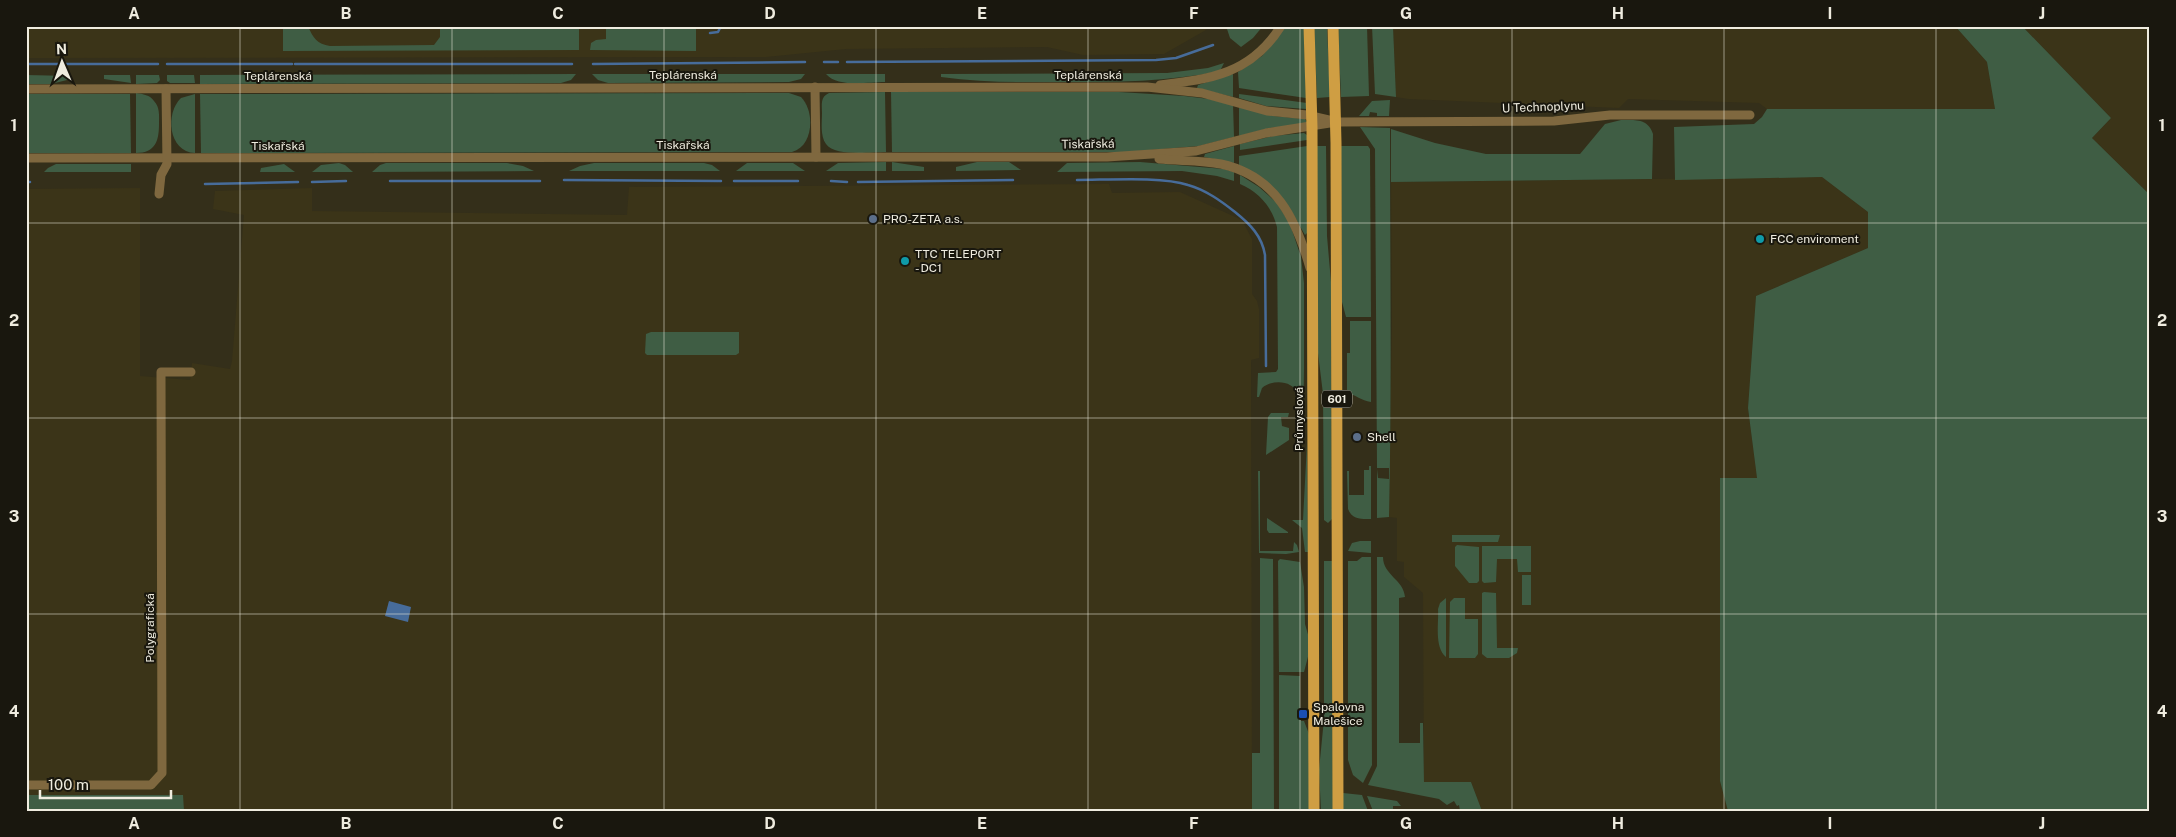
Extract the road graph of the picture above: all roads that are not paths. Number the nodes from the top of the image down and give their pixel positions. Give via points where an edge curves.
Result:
1 (1281, 26) edge
2 (1309, 26) edge
3 (1333, 26) edge
4 (815, 87) junction
5 (1147, 87) junction
6 (26, 89) edge
7 (166, 89) junction
8 (1750, 115) dead end
9 (1312, 122) junction
10 (1336, 122) junction
11 (1107, 156) junction
12 (816, 157) junction
13 (26, 158) edge
14 (167, 158) junction
15 (159, 194) dead end
16 (1312, 276) junction
17 (191, 372) dead end
18 (26, 785) edge
19 (1314, 811) edge
20 (1338, 811) edge

1 - 5 street via 1258,54 1228,72 1204,80
2 - 9 main road, Průmyslová / 601
3 - 10 main road, 601
4 - 5 street, Teplárenská
4 - 7 street, Teplárenská
4 - 12 street
5 - 9 street, Teplárenská via 1202,94
6 - 7 street, Teplárenská
7 - 14 street
8 - 10 street, U Technoplynu via 1610,115 1554,121
9 - 10 street, Teplárenská
9 - 11 street, Tiskařská via 1196,151
9 - 16 main road, Průmyslová / 601
10 - 20 main road, 601
11 - 12 street, Tiskařská
11 - 16 street via 1219,164 1254,178 1289,213 1299,232
12 - 14 street, Tiskařská
13 - 14 street, Tiskařská
14 - 15 street
16 - 19 main road, Průmyslová / 601
17 - 18 street, Polygrafická via 161,372 162,774 151,785

